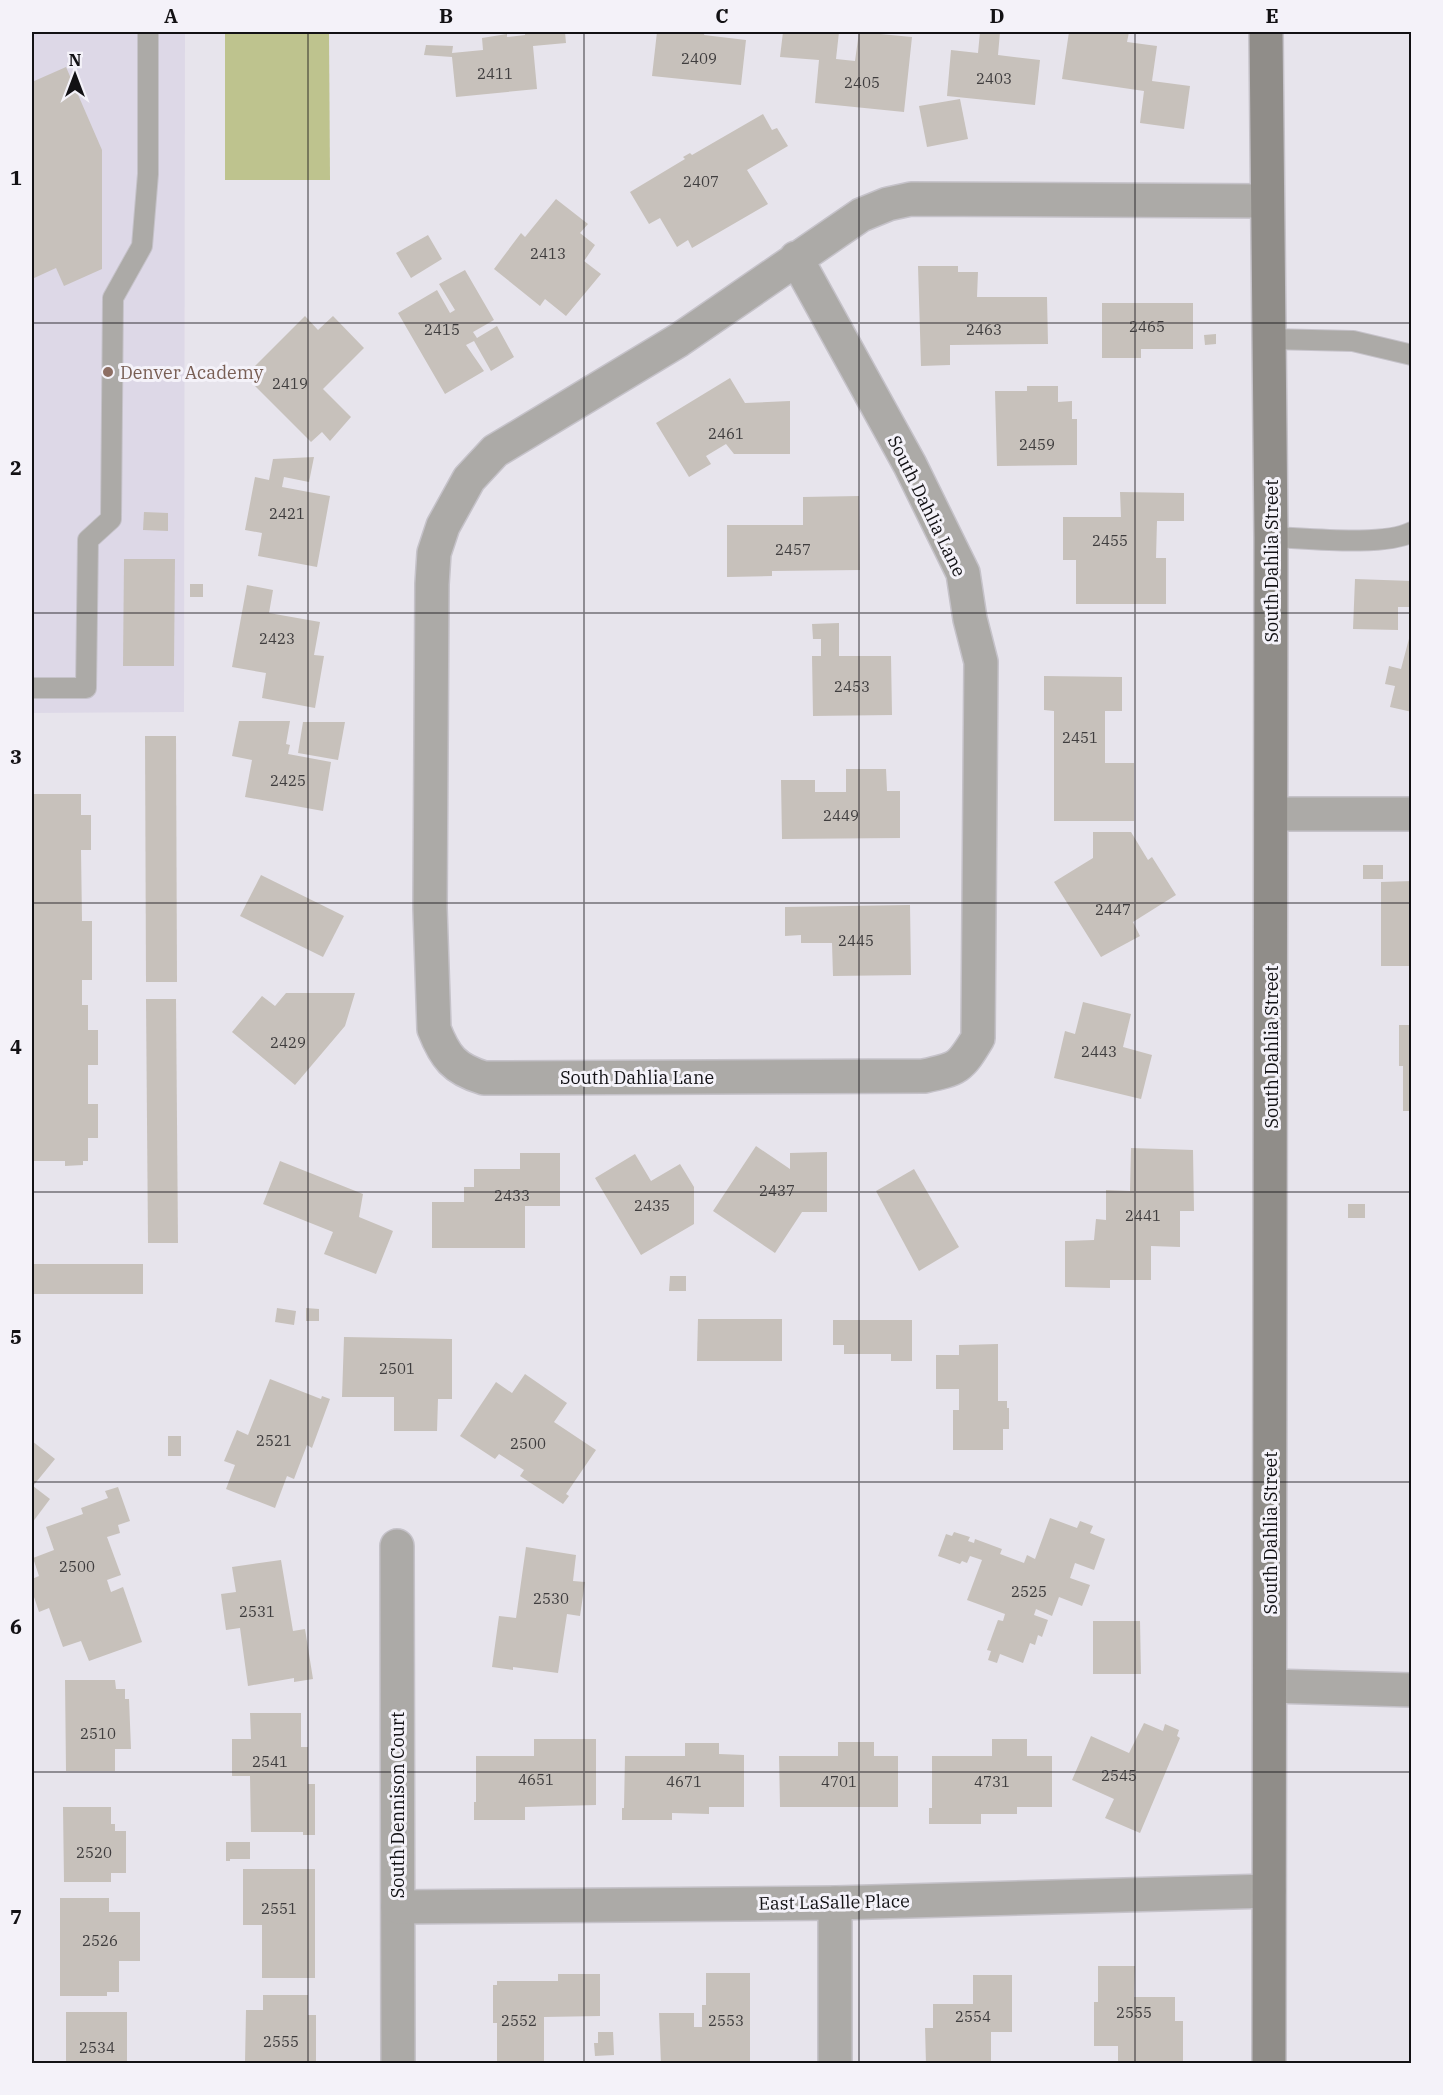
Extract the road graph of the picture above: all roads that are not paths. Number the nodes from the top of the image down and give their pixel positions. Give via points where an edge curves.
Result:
1 (148, 32) edge
2 (1266, 32) edge
3 (1267, 201) junction
4 (796, 258) junction
5 (1269, 339) junction
6 (1412, 355) edge
7 (1412, 532) edge
8 (1271, 537) junction
9 (32, 688) edge
10 (1271, 814) junction
11 (1412, 814) edge
12 (397, 1546) dead end
13 (1270, 1686) junction
14 (1412, 1690) edge
15 (1269, 1891) junction
16 (835, 1903) junction
17 (398, 1907) junction
18 (398, 2064) edge
19 (835, 2064) edge
20 (1269, 2064) edge

1 - 9 lane via 148,174 142,246 113,298 111,519 88,540 86,688
2 - 3 street, South Dahlia Street
3 - 4 street, South Dahlia Lane via 911,199 861,215
3 - 5 street, South Dahlia Street
4 - 4 street, South Dahlia Lane via 678,340 495,451 469,479 443,526 434,553 432,584 430,908 434,1029 456,1066 471,1074 484,1078 924,1076 953,1070 968,1056 978,1038 981,662 963,573 910,465
5 - 6 lane via 1353,341
5 - 8 street, South Dahlia Street
7 - 8 lane via 1353,540
8 - 10 street, South Dahlia Street
10 - 11 street
10 - 13 street, South Dahlia Street
12 - 17 street, South Dennison Court
13 - 14 street
13 - 15 street, South Dahlia Street
15 - 16 street, East LaSalle Place
15 - 20 street, South Dahlia Street
16 - 17 street, East LaSalle Place
16 - 19 street
17 - 18 street, South Dennison Court

